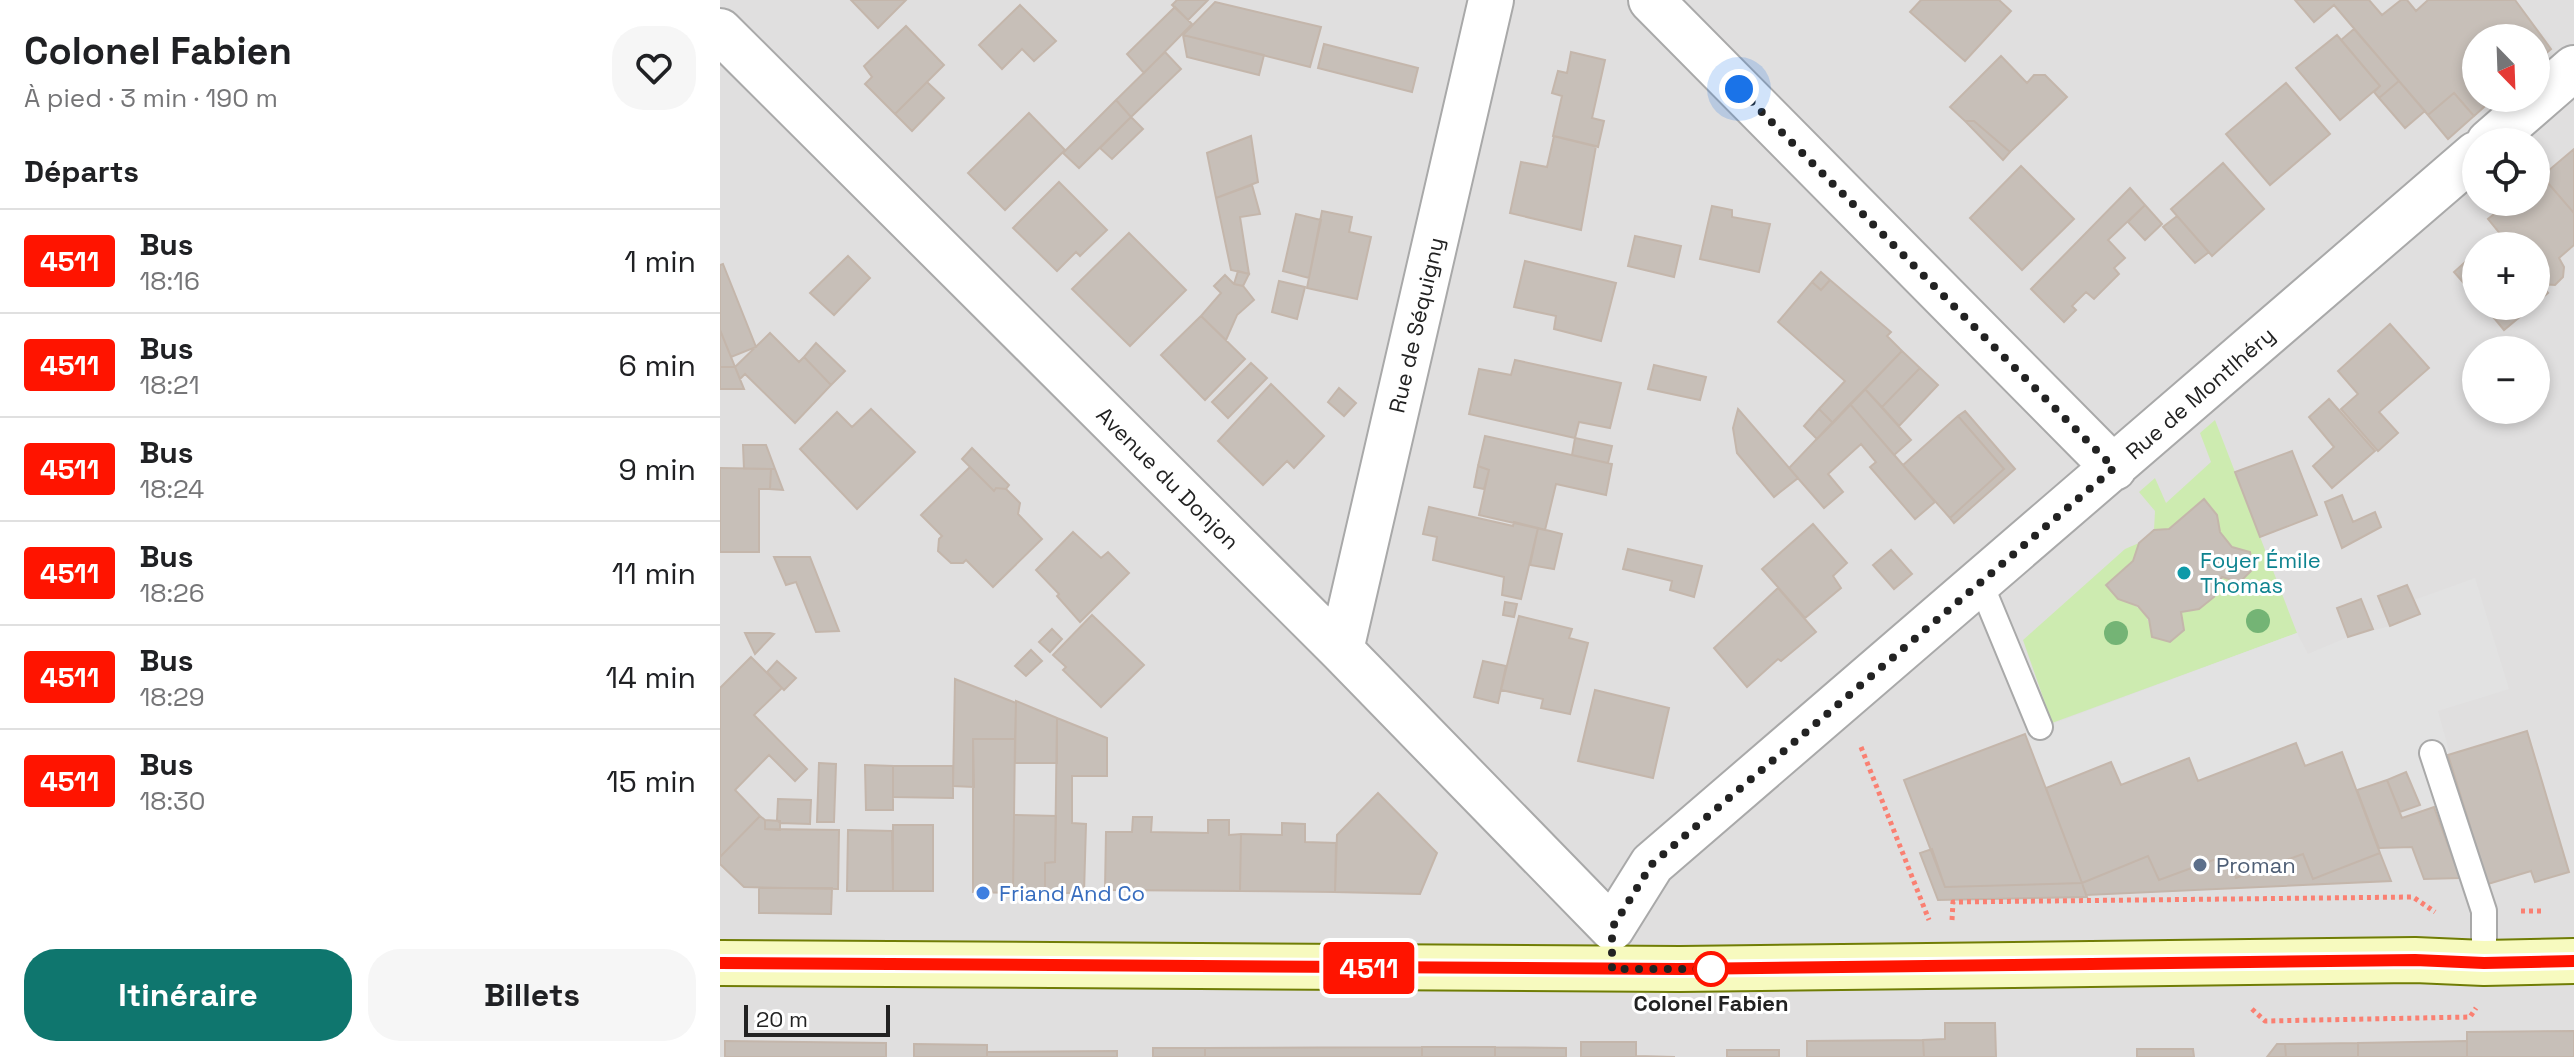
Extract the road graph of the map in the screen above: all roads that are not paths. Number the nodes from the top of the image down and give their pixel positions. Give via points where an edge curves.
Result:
1 (1491, 0) edge
2 (1651, 0) edge
3 (720, 31) edge
4 (2574, 68) edge
5 (2505, 128) edge
6 (2462, 166) edge
7 (2114, 468) junction
8 (1980, 582) junction
9 (1341, 650) junction
10 (2040, 727) dead end
11 (2432, 753) dead end
12 (1612, 949) junction
13 (2574, 961) edge
14 (720, 963) edge
15 (2484, 963) junction

1 - 9 street, Rue de Séquigny
2 - 7 street
3 - 9 street, Avenue du Donjon
4 - 5 street
6 - 7 street, Rue de Montlhéry
7 - 8 street, Rue de Montlhéry
8 - 10 lane
8 - 12 street, Rue de Montlhéry via 1652,864
9 - 12 street, Avenue du Donjon
11 - 15 lane via 2484,911
12 - 14 street
12 - 15 street
13 - 15 street

